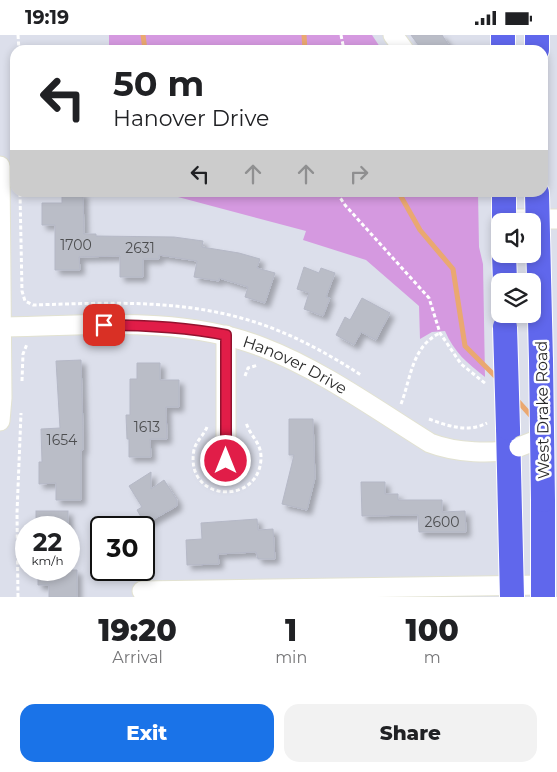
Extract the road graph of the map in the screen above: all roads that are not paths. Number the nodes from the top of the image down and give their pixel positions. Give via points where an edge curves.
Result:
1 (0, 166) edge
2 (504, 197) edge
3 (539, 197) edge
4 (504, 213) edge
5 (547, 219) edge
6 (505, 323) edge
7 (1, 327) edge
8 (226, 335) junction
9 (0, 421) edge
10 (542, 438) junction
11 (512, 442) junction
12 (226, 461) dead end
13 (142, 591) dead end
14 (512, 591) edge
15 (543, 591) edge

1 - 7 street
2 - 4 main road
3 - 5 main road, West Drake Road
5 - 10 main road, West Drake Road, bridge via 541,361
6 - 11 main road, bridge
7 - 8 street, Hanover Drive via 156,325
7 - 9 street
8 - 11 street, Hanover Drive via 282,355 319,374 444,449
8 - 12 street
10 - 11 street, Hanover Drive, bridge
10 - 15 main road, West Drake Road, bridge
11 - 14 main road
13 - 14 street
14 - 15 street

